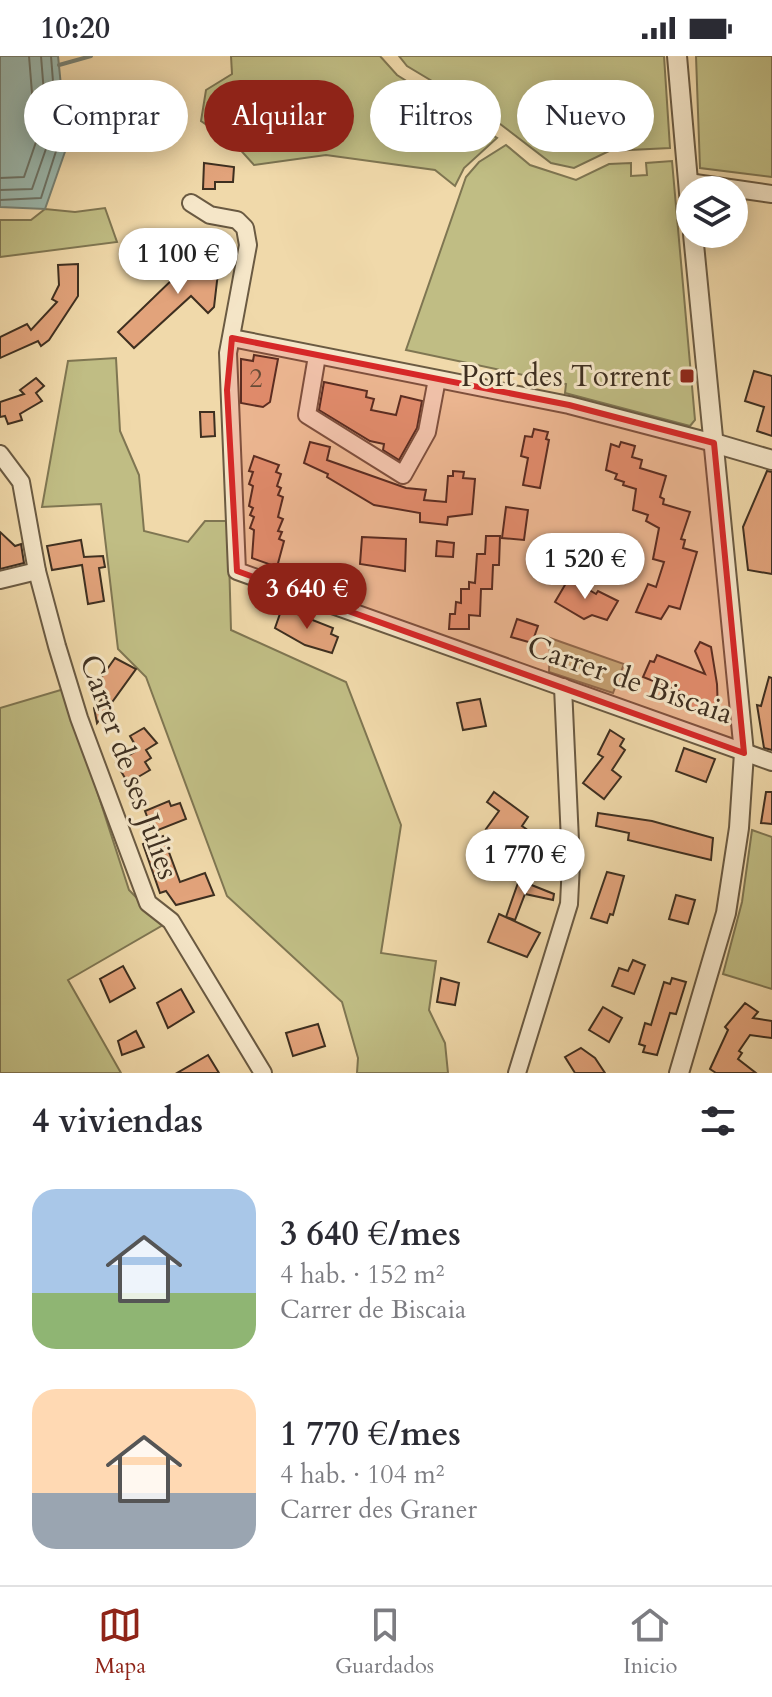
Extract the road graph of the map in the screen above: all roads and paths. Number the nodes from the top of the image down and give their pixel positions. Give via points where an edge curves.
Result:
1 (677, 56) edge
2 (687, 176) edge
3 (748, 191) edge
4 (772, 194) edge
5 (191, 203) dead end
6 (694, 248) edge
7 (232, 338) junction
8 (317, 356) junction
9 (437, 379) junction
10 (714, 443) junction
11 (0, 454) edge
12 (772, 460) edge
13 (37, 571) junction
14 (0, 580) edge
15 (563, 687) junction
16 (744, 753) junction
17 (772, 762) edge
18 (263, 1073) edge
19 (517, 1073) edge
20 (679, 1073) edge

1 - 2 street
3 - 4 street
5 - 7 street via 245,228 248,245
6 - 10 street
7 - 8 street
7 - 15 street, Carrer de Biscaia via 227,390 237,571
8 - 9 street
8 - 9 street via 307,415 403,475 427,432
9 - 10 street via 569,405
10 - 12 street
10 - 16 street
11 - 13 street, Carrer de ses Julies via 21,482
13 - 14 street
13 - 18 street, Carrer de ses Julies via 79,718 148,903 171,921
15 - 16 street, Carrer de Biscaia
15 - 19 street via 569,904
16 - 17 street, Carrer de Biscaia
16 - 20 street via 726,913

